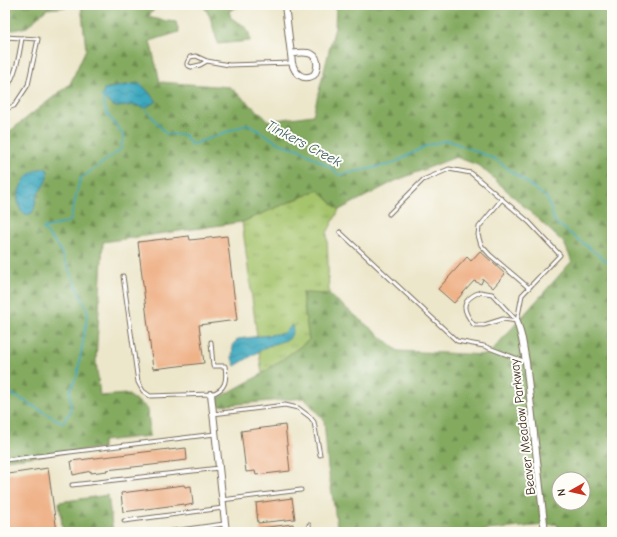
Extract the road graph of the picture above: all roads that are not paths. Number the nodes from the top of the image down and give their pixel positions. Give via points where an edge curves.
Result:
1 (285, 5) edge
2 (5, 38) edge
3 (22, 38) junction
4 (291, 54) junction
5 (207, 61) junction
6 (292, 63) junction
7 (5, 91) edge
8 (5, 109) edge
9 (502, 199) junction
10 (389, 214) dead end
11 (340, 232) dead end
12 (123, 276) dead end
13 (529, 288) junction
14 (517, 321) junction
15 (212, 342) dead end
16 (526, 362) junction
17 (211, 394) junction
18 (213, 414) junction
19 (215, 434) junction
20 (320, 455) dead end
21 (5, 460) edge
22 (219, 468) junction
23 (72, 485) dead end
24 (301, 490) dead end
25 (222, 500) junction
26 (223, 508) junction
27 (124, 521) dead end
28 (225, 524) junction
29 (309, 525) dead end
30 (165, 532) edge
31 (226, 532) edge
32 (310, 532) edge
33 (545, 532) edge

1 - 4 street
2 - 3 lane
3 - 7 lane via 18,61
3 - 8 lane via 38,40 33,66 28,85 14,106
4 - 6 street
4 - 6 street via 311,54 318,66 314,75 305,77 294,71
5 - 5 lane via 193,56 187,65 192,67
5 - 6 lane via 230,65
9 - 10 lane via 471,173 449,169 423,180
9 - 13 lane via 479,227 481,245
9 - 13 lane via 529,222 560,255
11 - 16 lane via 456,341 484,346
12 - 17 lane via 138,382 143,391 150,396
13 - 14 lane via 522,295
14 - 14 lane via 492,294 480,292 468,297 465,304 466,316 474,324 503,319
14 - 16 street, Beaver Meadow Parkway
15 - 17 lane via 213,366 225,366 226,376 218,392
16 - 33 street, Beaver Meadow Parkway
17 - 18 street
18 - 19 street
18 - 20 lane via 285,405 298,408 314,422
19 - 21 lane
19 - 22 street
22 - 23 lane
22 - 25 street
24 - 25 lane
25 - 26 street
26 - 27 lane
26 - 28 street
28 - 30 lane
28 - 31 street
29 - 32 lane

